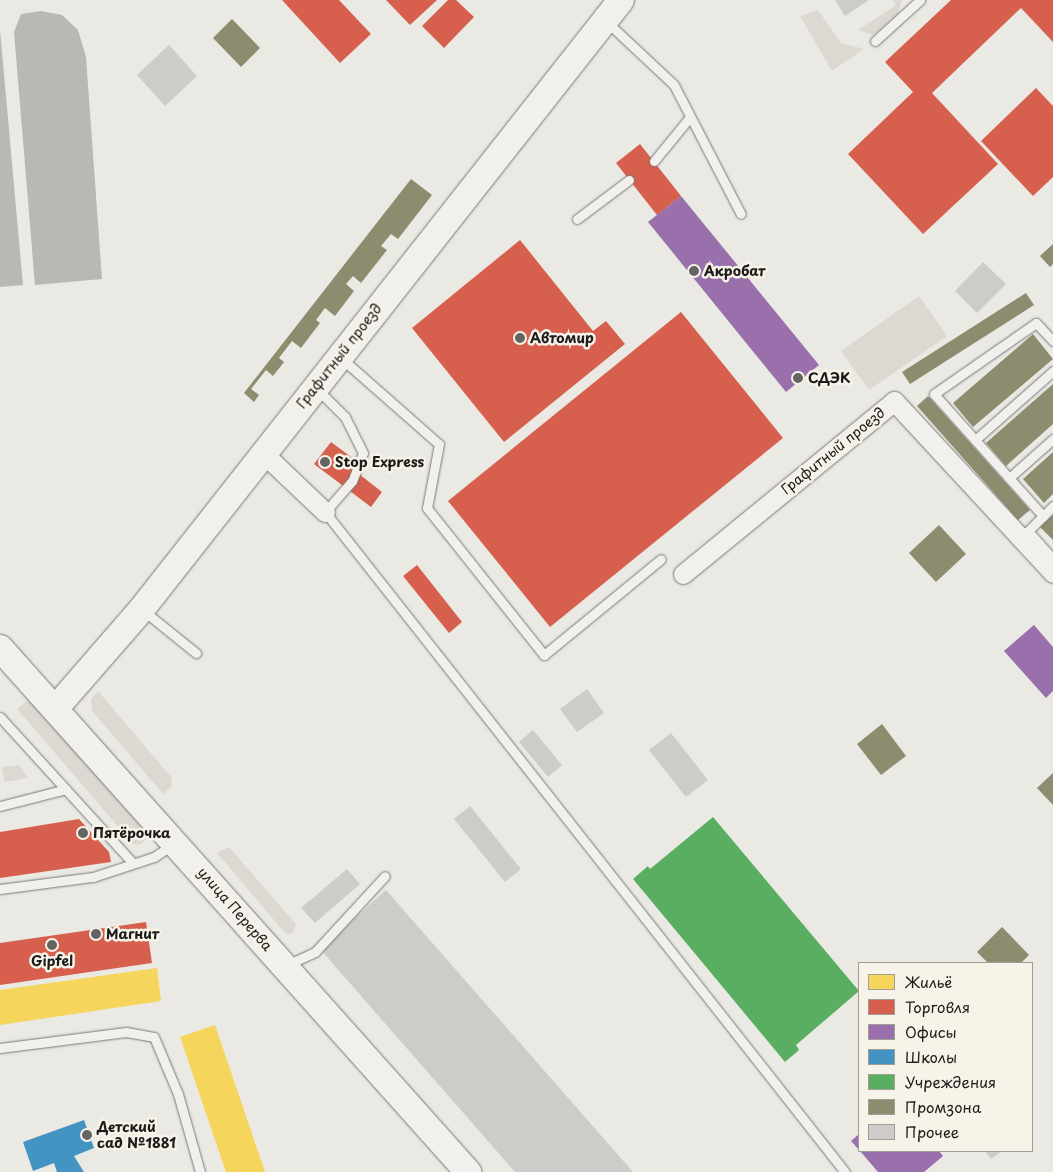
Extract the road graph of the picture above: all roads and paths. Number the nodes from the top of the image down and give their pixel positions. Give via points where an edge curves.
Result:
1 (621, 0) edge
2 (920, 0) edge
3 (605, 20) junction
4 (875, 41) dead end
5 (690, 117) junction
6 (654, 161) dead end
7 (629, 180) dead end
8 (741, 214) dead end
9 (577, 219) dead end
10 (1053, 341) edge
11 (338, 356) junction
12 (1053, 371) edge
13 (314, 387) junction
14 (1053, 438) edge
15 (975, 440) junction
16 (264, 454) junction
17 (1009, 478) junction
18 (1053, 506) edge
19 (325, 512) junction
20 (1043, 516) junction
21 (661, 559) dead end
22 (1053, 559) edge
23 (1053, 573) edge
24 (683, 574) dead end
25 (141, 610) junction
26 (0, 648) edge
27 (196, 653) dead end
28 (55, 710) junction
29 (0, 717) edge
30 (66, 789) junction
31 (0, 806) edge
32 (174, 843) junction
33 (133, 863) junction
34 (385, 876) dead end
35 (0, 889) edge
36 (284, 966) junction
37 (0, 1048) edge
38 (200, 1172) edge
39 (468, 1172) edge
40 (845, 1172) edge

1 - 3 street, Графитный проезд
2 - 4 lane
3 - 5 lane via 674,84
3 - 11 street, Графитный проезд
5 - 6 lane
5 - 8 lane
7 - 9 lane
10 - 15 lane via 1036,323 934,394
11 - 13 street, Графитный проезд
11 - 21 lane via 439,444 427,508 544,655
12 - 15 lane
13 - 16 street, Графитный проезд
13 - 19 lane via 345,417 363,453 352,481
14 - 17 lane
15 - 17 lane
16 - 19 street
16 - 25 street, Графитный проезд
17 - 20 lane
18 - 20 lane
19 - 40 lane
20 - 22 lane via 1028,531
23 - 24 street, Графитный проезд via 894,401
25 - 27 lane
25 - 28 street, Графитный проезд
26 - 28 street, улица Перерва
28 - 32 street, улица Перерва
29 - 30 lane
30 - 31 lane
30 - 33 lane
32 - 33 lane via 154,857
32 - 36 street, улица Перерва
33 - 35 lane via 93,877
34 - 36 lane via 316,952
36 - 39 street, улица Перерва
37 - 38 lane via 126,1032 154,1036 178,1094

